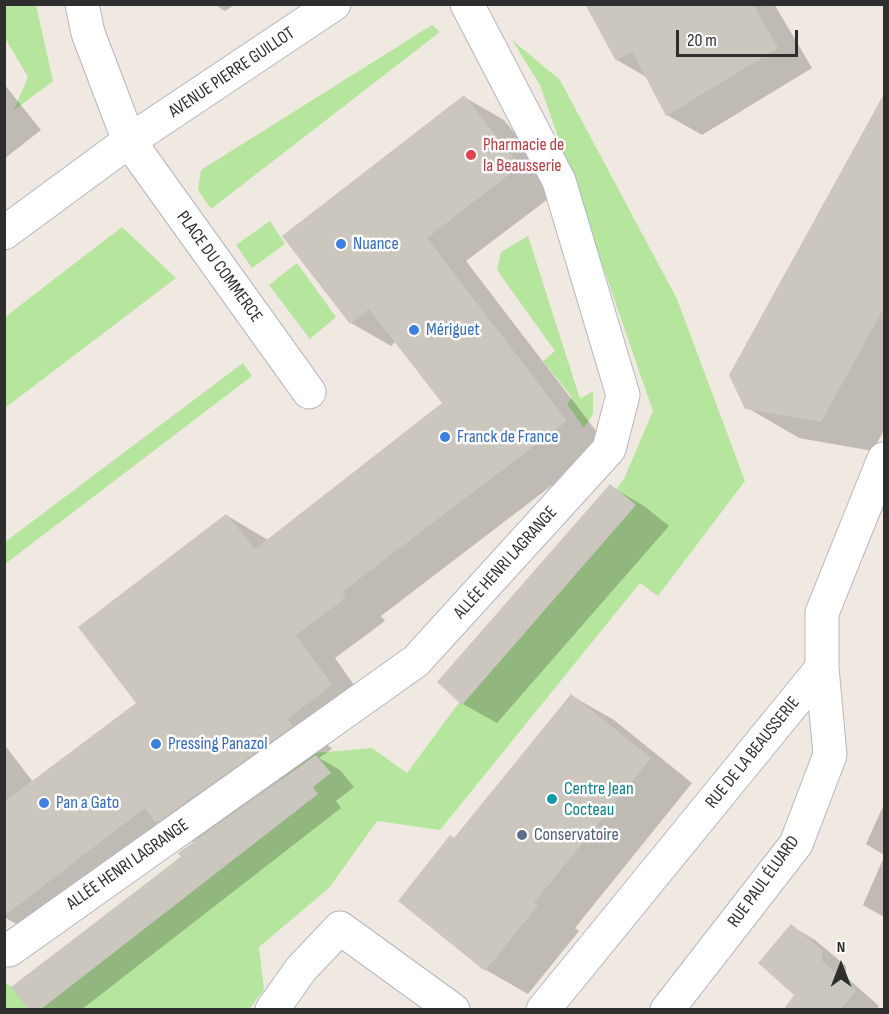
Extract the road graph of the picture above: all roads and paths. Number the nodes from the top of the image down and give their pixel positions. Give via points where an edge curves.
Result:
1 (82, 4) edge
2 (334, 4) edge
3 (467, 4) edge
4 (129, 141) junction
5 (4, 233) edge
6 (309, 392) dead end
7 (882, 470) edge
8 (822, 668) junction
9 (9, 950) dead end
10 (675, 1007) edge
11 (272, 1010) edge
12 (453, 1010) edge
13 (543, 1010) edge

1 - 4 street, PLACE DU COMMERCE via 88,33
2 - 4 street, AVENUE PIERRE GUILLOT
3 - 9 street, ALLÉE HENRI LAGRANGE via 559,181 623,395 609,449 417,661
4 - 5 street, AVENUE PIERRE GUILLOT
4 - 6 street, PLACE DU COMMERCE
7 - 8 street via 822,613
8 - 10 street, RUE PAUL ÉLUARD via 830,755 796,844
8 - 13 street, RUE DE LA BEAUSSERIE
11 - 12 street via 301,969 340,928

